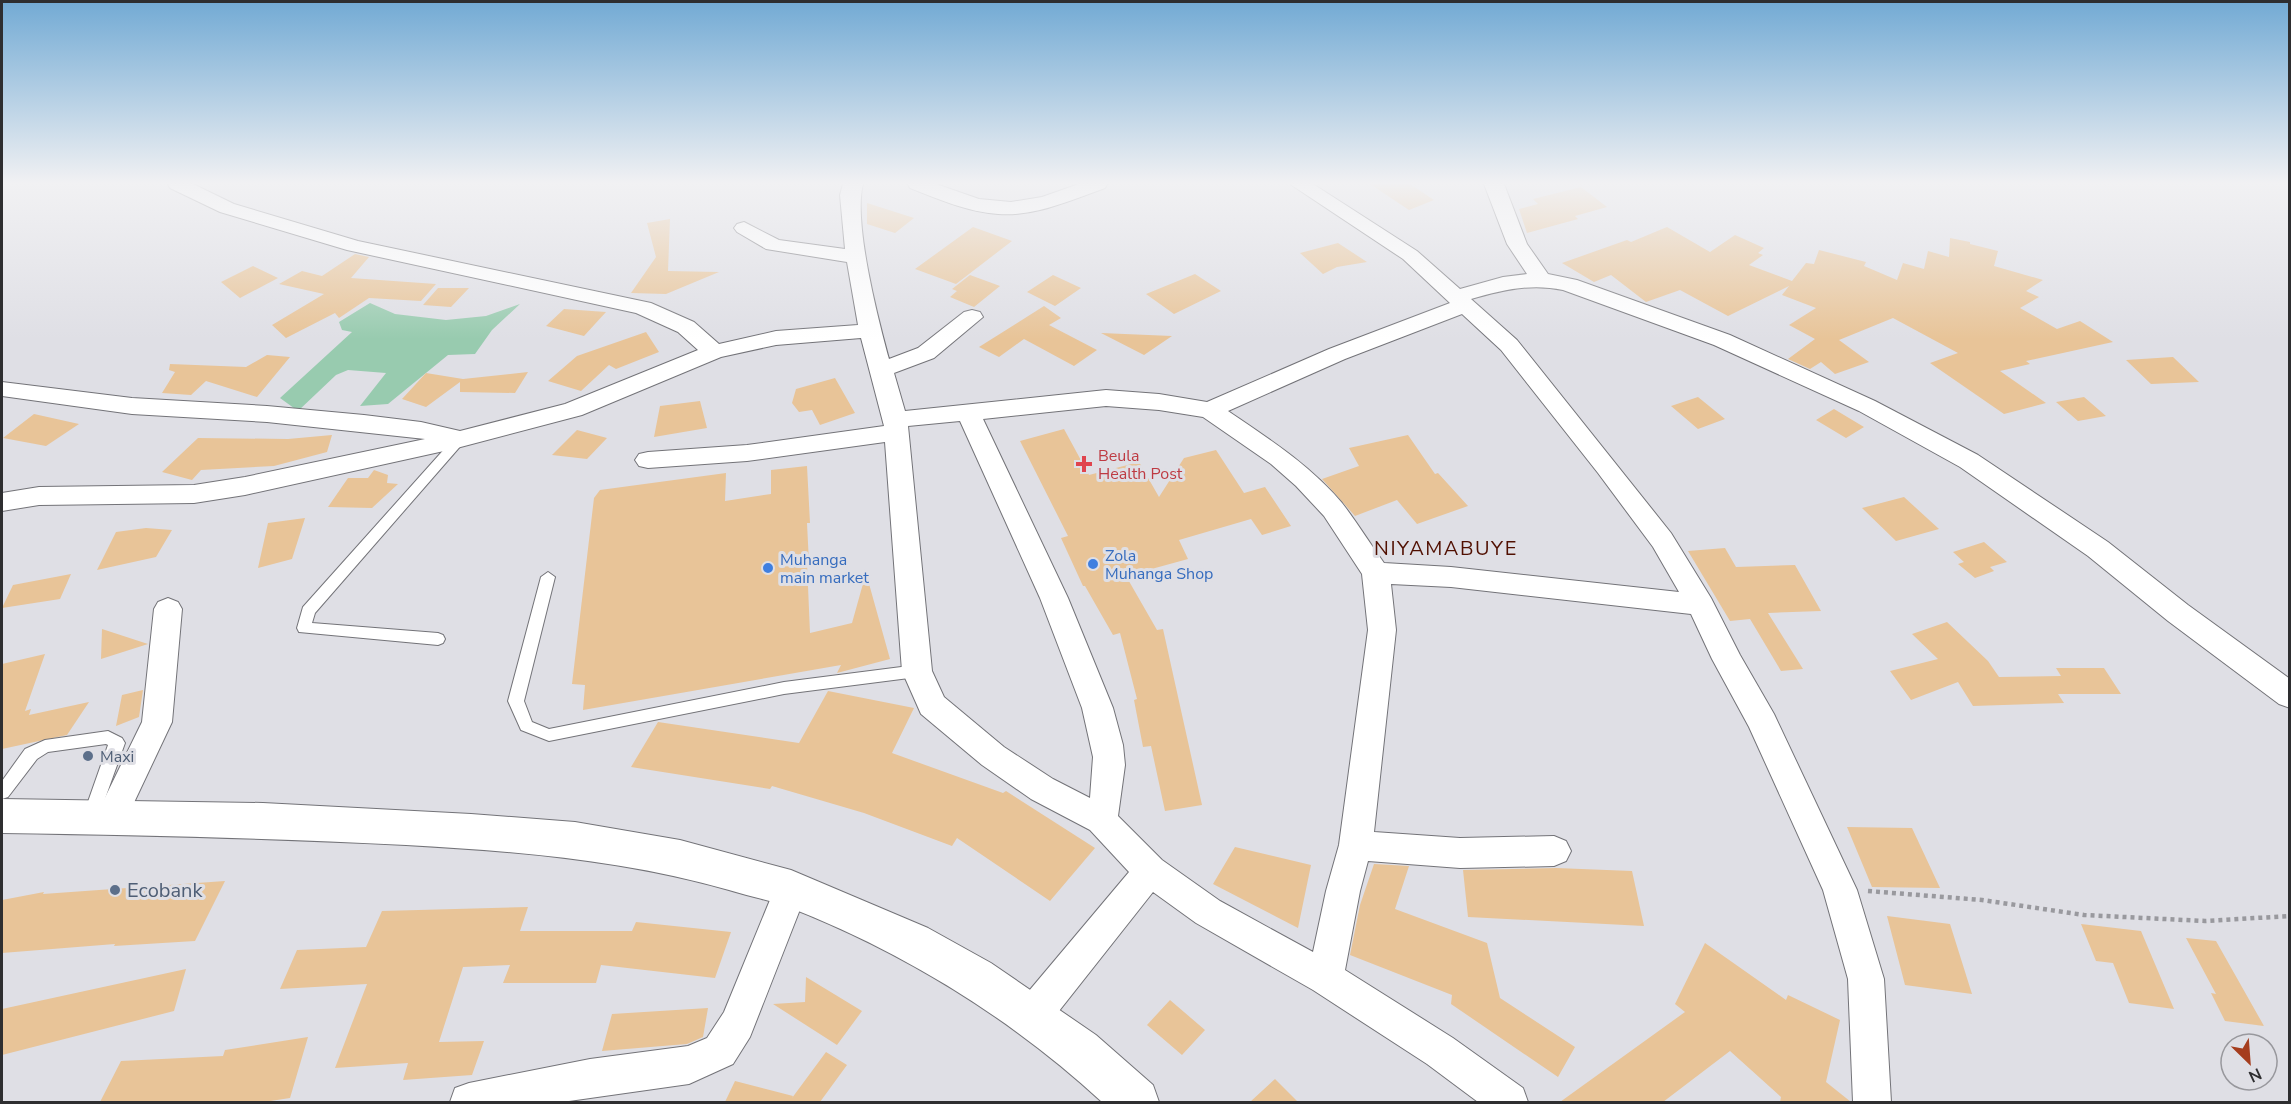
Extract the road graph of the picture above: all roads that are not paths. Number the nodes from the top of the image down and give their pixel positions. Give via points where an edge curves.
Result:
1 (319, 236) edge
2 (757, 236) edge
3 (853, 236) edge
4 (1380, 236) edge
5 (1514, 236) edge
6 (857, 257) junction
7 (1541, 279) junction
8 (1462, 300) junction
9 (972, 317) dead end
10 (870, 331) junction
11 (714, 352) junction
12 (881, 370) junction
13 (2, 389) edge
14 (1210, 410) junction
15 (968, 412) junction
16 (896, 426) junction
17 (460, 439) junction
18 (648, 460) dead end
19 (2, 502) edge
20 (1376, 573) junction
21 (548, 577) dead end
22 (1701, 605) junction
23 (168, 609) dead end
24 (438, 639) dead end
25 (917, 671) junction
26 (2289, 696) edge
27 (2, 792) edge
28 (2, 816) edge
29 (101, 817) junction
30 (1101, 820) junction
31 (1356, 845) junction
32 (1554, 851) dead end
33 (1150, 872) junction
34 (791, 889) junction
35 (1326, 978) junction
36 (1031, 1017) junction
37 (469, 1102) edge
38 (1136, 1102) edge
39 (1509, 1102) edge
40 (1872, 1102) edge

1 - 11 street via 643,308 686,327
2 - 6 street via 773,245
3 - 6 street
4 - 8 street via 1410,255
5 - 7 street
6 - 10 street
7 - 8 street via 1503,283
7 - 26 street via 1722,340 1794,371 1970,461 2058,520
8 - 14 street via 1266,382
8 - 22 street via 1509,345 1607,467 1662,540
9 - 12 street via 926,353
10 - 11 street via 776,338
10 - 12 street
11 - 17 street via 573,410
12 - 16 street
13 - 17 street via 132,406 364,423
14 - 15 street via 1106,398
14 - 20 street via 1305,480 1333,510
15 - 16 street
15 - 30 street via 1058,605 1091,690 1109,757 1109,788
16 - 18 street via 757,452
16 - 25 street
17 - 19 street via 194,494 39,496
17 - 24 lane via 308,611 304,628
20 - 22 street via 1451,577
20 - 31 street via 1382,630
21 - 25 lane via 516,701 526,726 549,735 784,688
22 - 40 street via 1763,723 1840,890 1866,979
23 - 29 street via 157,722
25 - 30 street via 932,705 967,737 1042,789
27 - 29 lane via 31,754 45,746 108,737 117,743
28 - 29 highway
29 - 34 highway via 371,825 575,840 680,858
30 - 33 street
31 - 32 street via 1460,853
31 - 35 street
33 - 35 street via 1209,912
33 - 36 street
34 - 36 highway via 913,942 976,978
34 - 37 street via 737,1024 720,1051 689,1065 590,1078
35 - 39 street via 1440,1051
36 - 38 highway via 1080,1051

